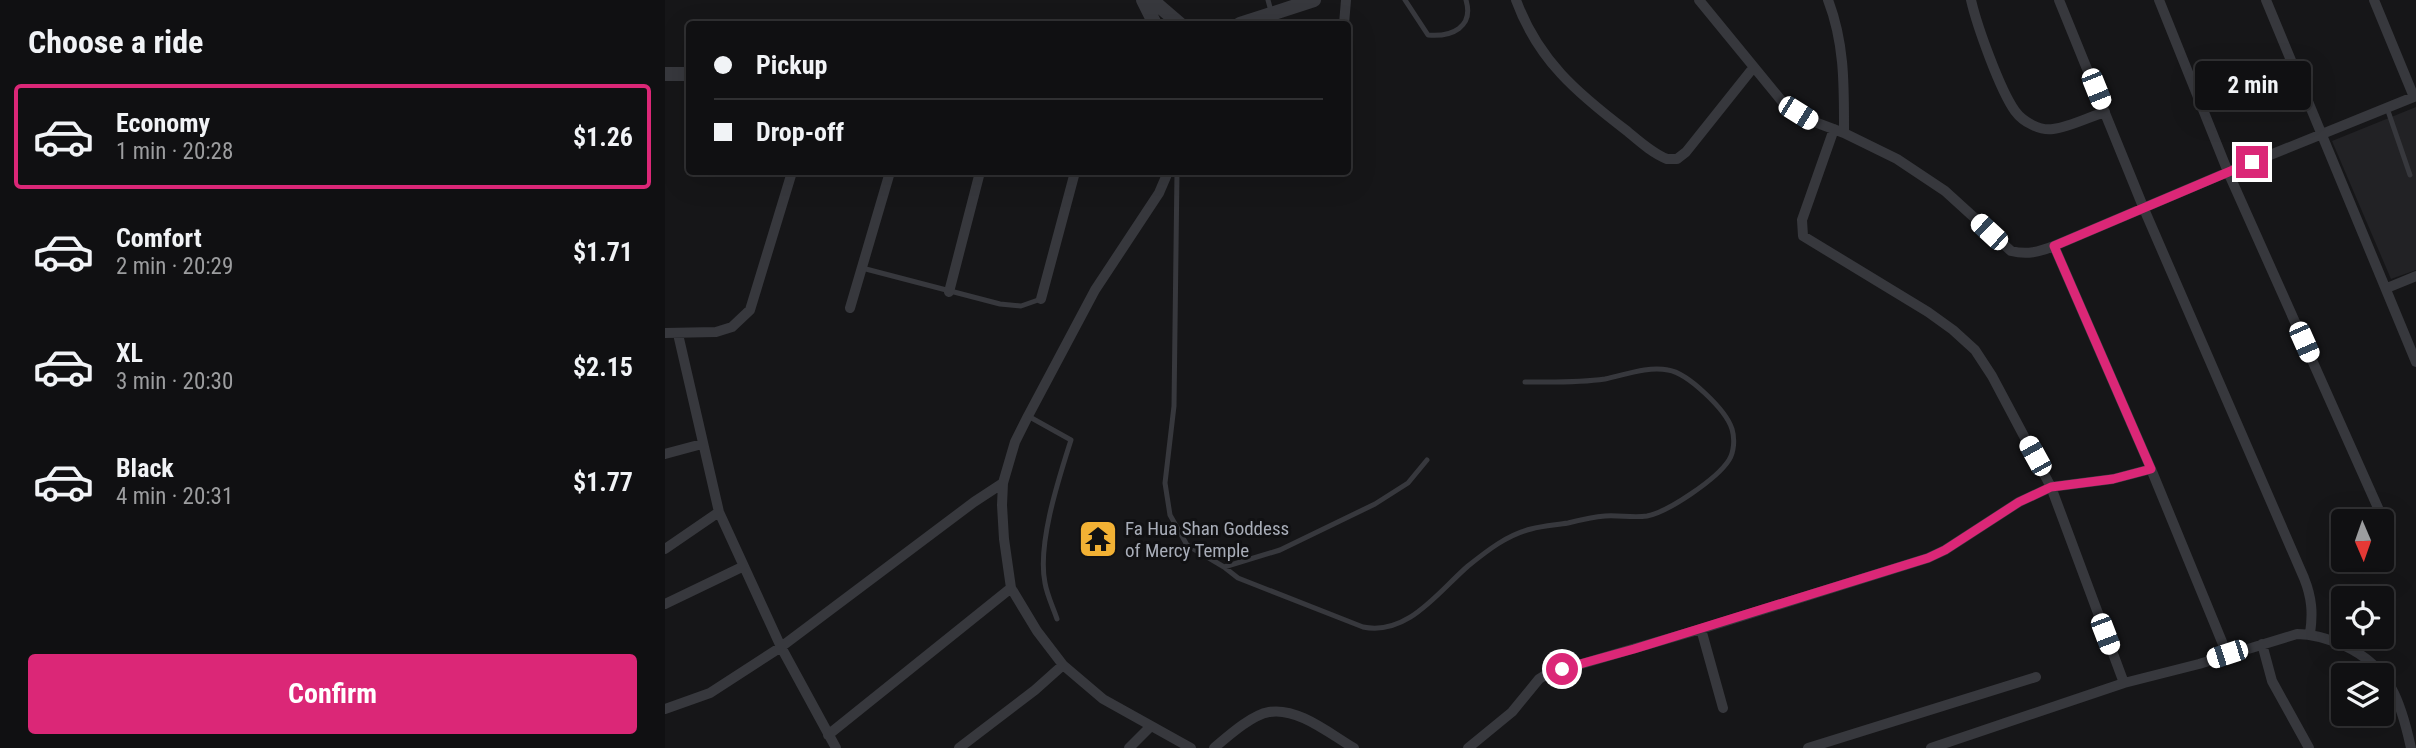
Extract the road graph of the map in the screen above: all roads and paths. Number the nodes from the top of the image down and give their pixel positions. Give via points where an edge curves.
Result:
1 (1143, 0) edge
2 (1152, 0) edge
3 (1314, 0) edge
4 (1346, 0) edge
5 (1405, 0) edge
6 (1466, 0) edge
7 (1515, 0) edge
8 (1699, 0) edge
9 (1828, 0) edge
10 (1971, 0) edge
11 (2059, 0) edge
12 (2159, 0) edge
13 (2266, 0) edge
14 (2374, 0) edge
15 (1270, 7) edge
16 (1154, 21) edge
17 (1176, 21) edge
18 (1245, 21) edge
19 (1344, 21) edge
20 (1753, 68) junction
21 (665, 74) edge
22 (686, 74) edge
23 (2415, 97) edge
24 (2387, 108) junction
25 (2105, 112) junction
26 (1839, 131) junction
27 (2323, 134) junction
28 (2228, 172) junction
29 (791, 175) edge
30 (889, 175) edge
31 (979, 175) edge
32 (1074, 175) edge
33 (1167, 175) edge
34 (1177, 175) edge
35 (2410, 175) dead end
36 (2144, 209) junction
37 (2054, 246) junction
38 (862, 268) junction
39 (2416, 276) edge
40 (2387, 288) junction
41 (949, 292) junction
42 (1041, 299) joint
43 (850, 308) dead end
44 (665, 333) edge
45 (678, 334) junction
46 (2413, 344) edge
47 (2416, 362) edge
48 (1525, 382) dead end
49 (1028, 416) junction
50 (702, 444) junction
51 (665, 454) edge
52 (1427, 460) dead end
53 (2151, 469) junction
54 (1003, 482) junction
55 (2051, 487) junction
56 (2378, 509) edge
57 (719, 512) junction
58 (665, 549) edge
59 (742, 567) junction
60 (1224, 567) junction
61 (1011, 588) junction
62 (665, 604) edge
63 (1057, 619) dead end
64 (1701, 629) junction
65 (2310, 634) junction
66 (2262, 644) junction
67 (781, 646) junction
68 (2227, 654) junction
69 (1063, 665) junction
70 (2036, 677) dead end
71 (2124, 682) junction
72 (1723, 708) dead end
73 (665, 709) edge
74 (1150, 727) junction
75 (828, 735) junction
76 (836, 748) edge
77 (959, 748) edge
78 (1129, 748) edge
79 (1191, 748) edge
80 (1213, 748) edge
81 (1354, 748) edge
82 (1468, 748) edge
83 (1808, 748) edge
84 (1931, 748) edge
85 (2309, 748) edge
86 (2411, 748) edge

1 - 16 street
2 - 17 street
3 - 15 street
4 - 19 street
5 - 6 lane via 1421,27 1436,36 1468,21
7 - 20 street via 1538,48 1563,78 1667,159 1686,152
8 - 20 street
9 - 26 street via 1844,64
10 - 25 street via 1990,56 2022,118 2053,130
11 - 25 street
12 - 28 street
13 - 27 street
14 - 23 street
15 - 18 street
20 - 26 street via 1785,104
21 - 22 street
23 - 24 street
24 - 27 street
24 - 35 lane
25 - 36 street
26 - 37 street via 1897,159 1945,191 2011,251 2037,252
26 - 55 street via 1802,219 1803,236 1928,312 1975,350
27 - 28 street
27 - 40 street
28 - 36 street
28 - 56 street
29 - 45 street via 750,310 732,327
30 - 38 street
31 - 41 street
32 - 42 street
33 - 49 street via 1095,289
34 - 60 lane via 1174,406 1165,483 1170,515 1187,545
36 - 37 street
36 - 65 street via 2304,578 2313,613
37 - 53 street
38 - 41 lane
38 - 43 street
39 - 40 street
40 - 46 street
41 - 42 lane via 1021,306
44 - 45 street
45 - 50 street
46 - 47 street
48 - 60 lane via 1573,382 1668,370 1681,375 1726,418 1733,430 1732,454 1718,472 1661,513 1591,518 1507,537 1401,624 1363,627 1238,578
49 - 54 street via 1014,442
49 - 63 lane via 1071,440 1045,538 1044,582
50 - 51 street
50 - 57 street
52 - 60 lane via 1408,483 1375,504 1280,550
53 - 55 street
53 - 68 street
54 - 61 street
54 - 67 street
55 - 64 street via 1928,558
55 - 71 street
57 - 58 street
57 - 59 street
59 - 62 street
59 - 67 street
61 - 69 street
61 - 75 street
64 - 72 street
64 - 82 street via 1547,674 1512,712
65 - 66 street
65 - 86 street via 2362,654 2378,668 2397,696
66 - 68 street
66 - 85 street via 2272,681
67 - 73 street via 710,693
67 - 75 street
68 - 71 street
69 - 74 street via 1103,699
69 - 77 street
70 - 83 street
71 - 84 street
74 - 78 street
74 - 79 street
75 - 76 street
80 - 81 street via 1268,712 1304,720

